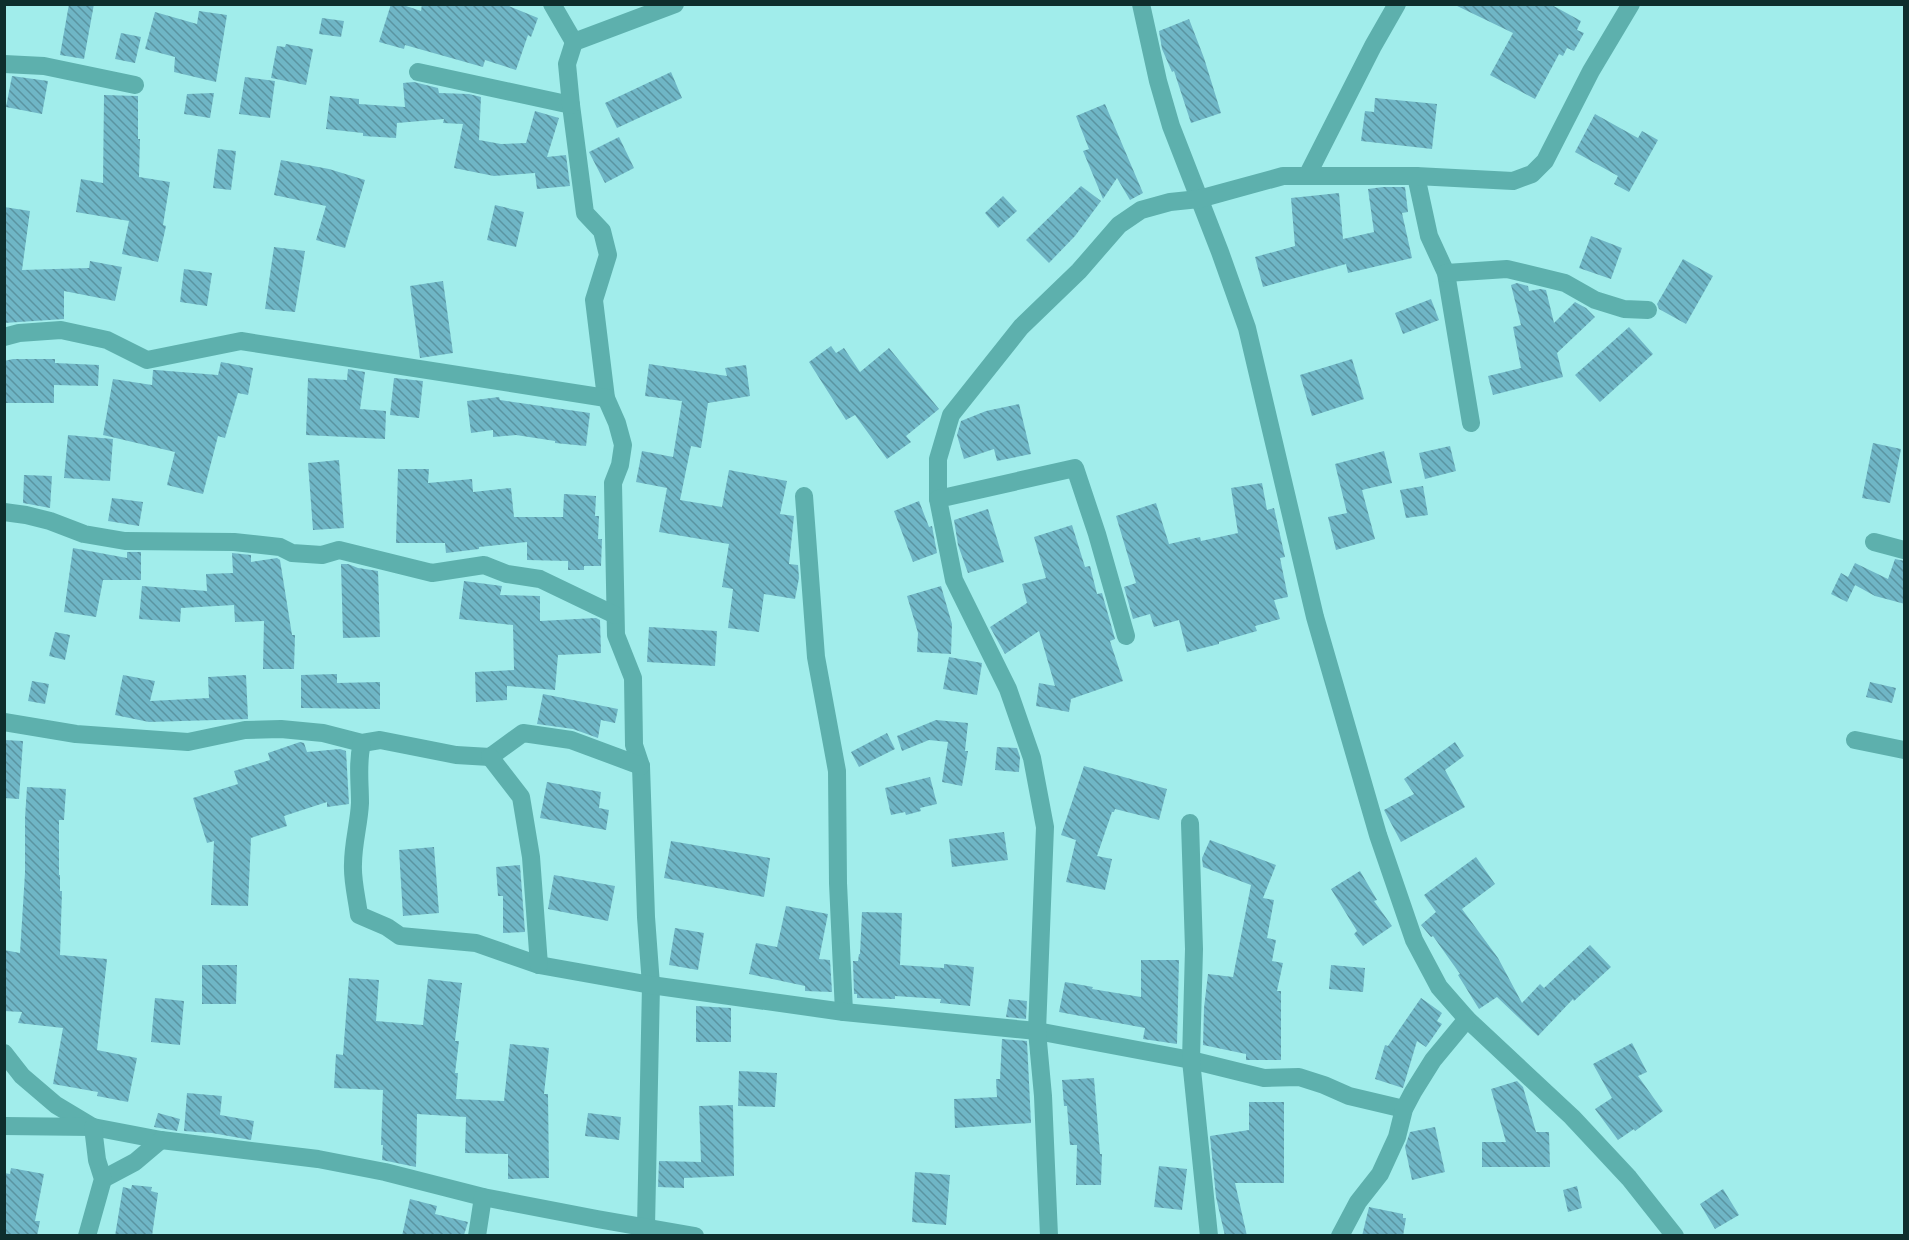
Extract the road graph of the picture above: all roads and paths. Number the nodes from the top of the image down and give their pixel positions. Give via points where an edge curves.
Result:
1 (552, 4) edge
2 (675, 4) edge
3 (1141, 4) edge
4 (1397, 4) edge
5 (1630, 4) edge
6 (574, 42) junction
7 (4, 64) edge
8 (418, 72) dead end
9 (135, 85) dead end
10 (571, 105) junction
11 (1307, 176) junction
12 (1416, 176) junction
13 (1199, 199) junction
14 (1446, 273) junction
15 (1648, 310) dead end
16 (4, 336) edge
17 (606, 398) junction
18 (1471, 423) dead end
19 (804, 496) dead end
20 (938, 499) junction
21 (4, 512) edge
22 (1874, 543) dead end
23 (1905, 550) edge
24 (615, 615) junction
25 (1126, 636) dead end
26 (4, 723) edge
27 (1855, 740) dead end
28 (362, 743) junction
29 (1905, 750) edge
30 (490, 757) junction
31 (641, 766) junction
32 (1190, 823) dead end
33 (539, 965) junction
34 (651, 985) junction
35 (844, 1012) junction
36 (1467, 1019) junction
37 (1037, 1031) junction
38 (4, 1053) edge
39 (1191, 1060) junction
40 (1404, 1109) junction
41 (4, 1126) edge
42 (93, 1127) junction
43 (162, 1140) junction
44 (103, 1179) junction
45 (483, 1197) junction
46 (646, 1227) junction
47 (595, 1228) edge
48 (87, 1236) edge
49 (477, 1236) edge
50 (695, 1236) edge
51 (1049, 1236) edge
52 (1209, 1236) edge
53 (1340, 1236) edge
54 (1674, 1236) edge

1 - 6 street
2 - 6 street
3 - 13 street via 1171,126
4 - 11 street
5 - 12 street via 1545,161 1532,174 1513,181
6 - 10 street via 567,64
7 - 9 street via 45,66
8 - 10 street
10 - 17 street via 585,213 602,231 608,255 594,300
11 - 12 street
11 - 13 street via 1282,176
12 - 14 street via 1429,236
13 - 20 street via 1141,210 1119,225 1079,271 1021,327 951,415 938,459
13 - 36 street via 1247,328 1315,617 1378,835 1414,940 1438,987
14 - 15 street via 1507,269 1565,284 1595,300 1624,309
14 - 18 street
16 - 17 street via 61,330 107,340 147,360 241,342
17 - 24 street via 623,445 613,483
19 - 35 street via 816,657 837,771
20 - 25 street via 1075,468
20 - 37 street via 954,580 1008,689 1032,758 1045,827
21 - 24 street via 125,541 234,542 322,555 339,550 432,573 484,565 507,574 540,579
22 - 23 street
24 - 31 street via 616,634 633,678 634,745
26 - 28 street via 76,734 188,742 245,730 281,729 323,733
27 - 29 street
28 - 30 street via 380,740 456,755
28 - 33 street via 358,758 359,824 352,865 360,915 400,936 476,943
30 - 31 street via 523,733 571,740
30 - 33 street via 521,797 531,856
31 - 34 street
32 - 39 street via 1194,949
33 - 34 street
34 - 35 street
34 - 46 street
35 - 37 street
36 - 40 street via 1433,1060
36 - 54 street via 1572,1117 1629,1178
37 - 39 street
37 - 51 street
38 - 42 street via 22,1076 56,1105
39 - 40 street via 1264,1078 1299,1077 1349,1096
39 - 52 street
40 - 53 street via 1397,1137 1380,1174 1358,1202
41 - 42 street
42 - 43 street
42 - 44 street
43 - 44 street via 135,1162
43 - 45 street via 318,1159
44 - 48 street
45 - 47 street
45 - 49 street
46 - 47 street
46 - 50 street

